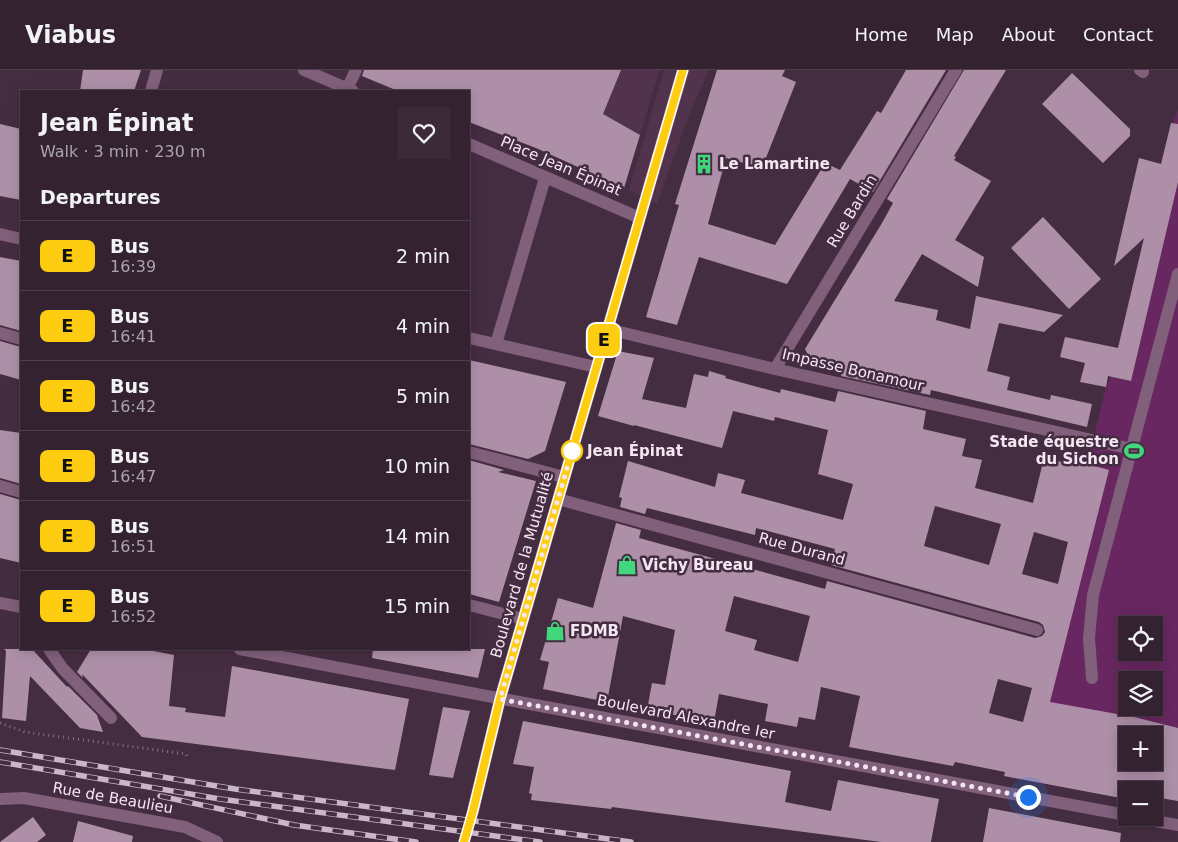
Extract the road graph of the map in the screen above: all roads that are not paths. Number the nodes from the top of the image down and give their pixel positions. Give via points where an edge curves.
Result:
1 (157, 70) edge
2 (304, 70) edge
3 (356, 70) edge
4 (683, 70) edge
5 (956, 70) edge
6 (150, 90) edge
7 (350, 90) edge
8 (470, 144) edge
9 (544, 178) junction
10 (640, 218) junction
11 (0, 234) edge
12 (20, 239) edge
13 (1178, 274) edge
14 (607, 329) junction
15 (0, 333) edge
16 (20, 338) edge
17 (470, 338) edge
18 (496, 344) junction
19 (596, 367) junction
20 (775, 369) junction
21 (1132, 449) junction
22 (470, 452) edge
23 (564, 477) junction
24 (0, 486) edge
25 (20, 492) edge
26 (558, 499) junction
27 (0, 604) edge
28 (20, 606) edge
29 (470, 606) edge
30 (523, 619) junction
31 (1037, 630) dead end
32 (51, 650) edge
33 (245, 650) edge
34 (1092, 678) dead end
35 (500, 699) junction
36 (110, 718) dead end
37 (0, 799) edge
38 (473, 811) tunnel mouth
39 (1118, 814) edge
40 (1163, 822) edge
41 (1178, 825) edge
42 (216, 842) edge

1 - 6 street
2 - 7 street
3 - 7 street
4 - 10 street, Boulevard de la Mutualité
5 - 20 street, Rue Bardin
8 - 9 street, Place Jean Épinat
9 - 10 street, Place Jean Épinat
9 - 18 street
10 - 14 street, Boulevard de la Mutualité
11 - 12 street
13 - 21 street
14 - 19 street, Boulevard de la Mutualité
14 - 20 street, Impasse Bonamour
15 - 16 street
17 - 18 street
18 - 19 street
19 - 23 street, Boulevard de la Mutualité
20 - 21 street, Impasse Bonamour
21 - 34 street via 1093,595 1089,638
22 - 23 street
23 - 26 street, Boulevard de la Mutualité
24 - 25 street
26 - 30 street, Boulevard de la Mutualité
26 - 31 street, Rue Durand
27 - 28 street
29 - 30 street
30 - 35 street, Boulevard de la Mutualité
32 - 36 street via 63,669
33 - 35 street, Boulevard Alexandre Ier
35 - 38 street, Boulevard de la Mutualité
35 - 39 street, Boulevard Alexandre Ier
37 - 42 street, Rue de Beaulieu via 24,798 185,827
40 - 41 street

